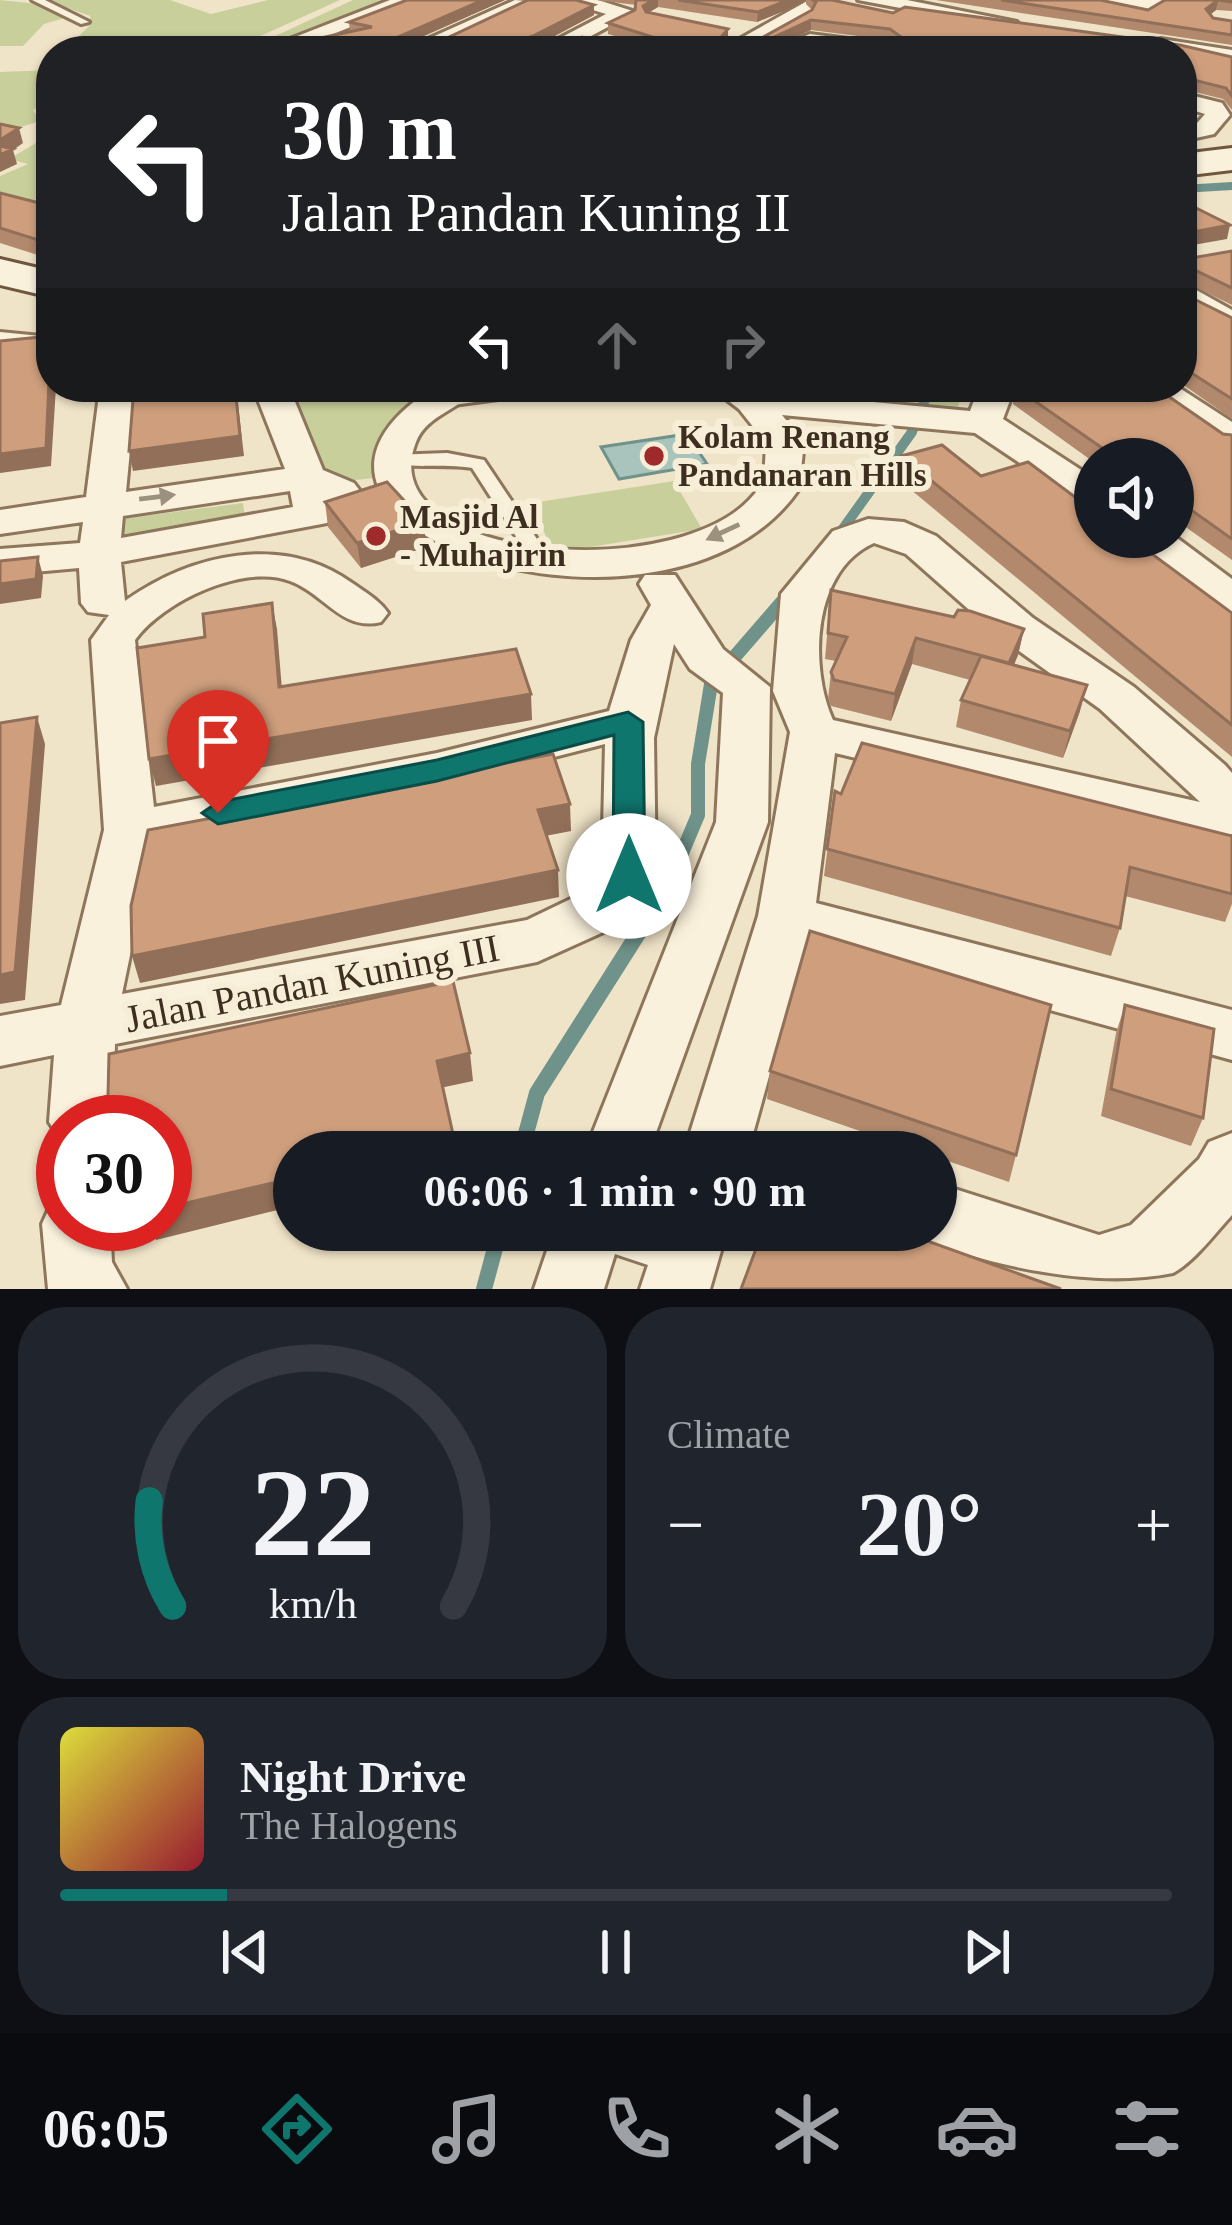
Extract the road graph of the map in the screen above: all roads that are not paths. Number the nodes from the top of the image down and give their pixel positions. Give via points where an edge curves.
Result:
1 (37, 0) edge
2 (409, 0) edge
3 (556, 0) edge
4 (570, 0) edge
5 (868, 0) edge
6 (1083, 0) edge
7 (525, 1) edge
8 (1153, 1) edge
9 (822, 3) edge
10 (763, 6) edge
11 (1011, 20) edge
12 (84, 22) dead end
13 (718, 27) edge
14 (311, 36) edge
15 (446, 36) edge
16 (576, 36) edge
17 (739, 36) edge
18 (764, 36) edge
19 (764, 36) edge
20 (1197, 53) edge
21 (1197, 57) edge
22 (1232, 60) edge
23 (1197, 104) edge
24 (1197, 129) edge
25 (1232, 159) edge
26 (1197, 163) edge
27 (0, 272) edge
28 (36, 280) edge
29 (1197, 301) edge
30 (1232, 325) edge
31 (0, 337) edge
32 (36, 341) edge
33 (116, 402) edge
34 (278, 402) edge
35 (434, 402) edge
36 (748, 402) edge
37 (797, 402) edge
38 (983, 402) edge
39 (1177, 402) edge
40 (966, 421) junction
41 (1232, 438) edge
42 (391, 470) junction
43 (1074, 484) edge
44 (320, 495) junction
45 (104, 504) junction
46 (0, 522) edge
47 (531, 545) dead end
48 (99, 554) junction
49 (1177, 558) edge
50 (648, 560) junction
51 (0, 562) edge
52 (1232, 600) edge
53 (104, 603) dead end
54 (671, 608) junction
55 (366, 614) dead end
56 (932, 615) edge
57 (1017, 628) junction
58 (628, 722) junction
59 (814, 732) junction
60 (130, 830) junction
61 (787, 916) junction
62 (86, 1026) junction
63 (1232, 1035) edge
64 (0, 1041) edge
65 (82, 1095) edge
66 (625, 1131) edge
67 (732, 1131) edge
68 (1232, 1162) edge
69 (957, 1222) edge
70 (77, 1251) edge
71 (581, 1251) edge
72 (1103, 1278) edge
73 (92, 1289) edge
74 (569, 1289) edge

1 - 12 lane
2 - 14 street
3 - 7 street
4 - 16 street via 626,12
5 - 11 street
6 - 8 street via 1147,9
7 - 15 street
9 - 10 street
9 - 11 street
9 - 18 street
9 - 19 street
13 - 17 street
20 - 22 street
21 - 22 street
23 - 24 street via 1218,115
25 - 26 main road
27 - 28 main road
29 - 30 street
31 - 32 lane
33 - 45 street
34 - 44 street
35 - 42 street via 400,430
36 -> 50 street via 785,442 780,489 732,532
37 - 40 street
38 - 40 street
39 - 41 street
40 - 43 street
42 - 44 street
42 - 47 lane via 447,458 478,464
42 - 50 street via 412,512 453,539 511,558 579,565
45 -> 44 street
44 - 48 street
45 - 46 street
45 - 48 street
48 - 51 street
48 - 53 street
49 - 52 street
50 - 54 street
54 - 58 street, Jalan Pandan Kuning III via 638,671
54 - 66 street via 727,673 742,822
55 - 60 street via 298,568 266,562 162,593 124,618 113,640
56 - 57 street
57 - 59 street via 921,545 890,531 847,540 796,691
57 - 59 street via 1117,698 1207,777 1226,812 1190,820
58 - 60 street via 437,770
58 - 62 street, Jalan Pandan Kuning III via 629,876 599,910 537,940
59 - 61 street
60 - 62 street
61 - 63 street
61 - 67 street
62 - 64 street, Jalan Pandan Kuning III
62 - 65 street
68 - 72 street via 1154,1249
69 - 72 street
70 - 73 street via 78,1278
71 - 74 street

